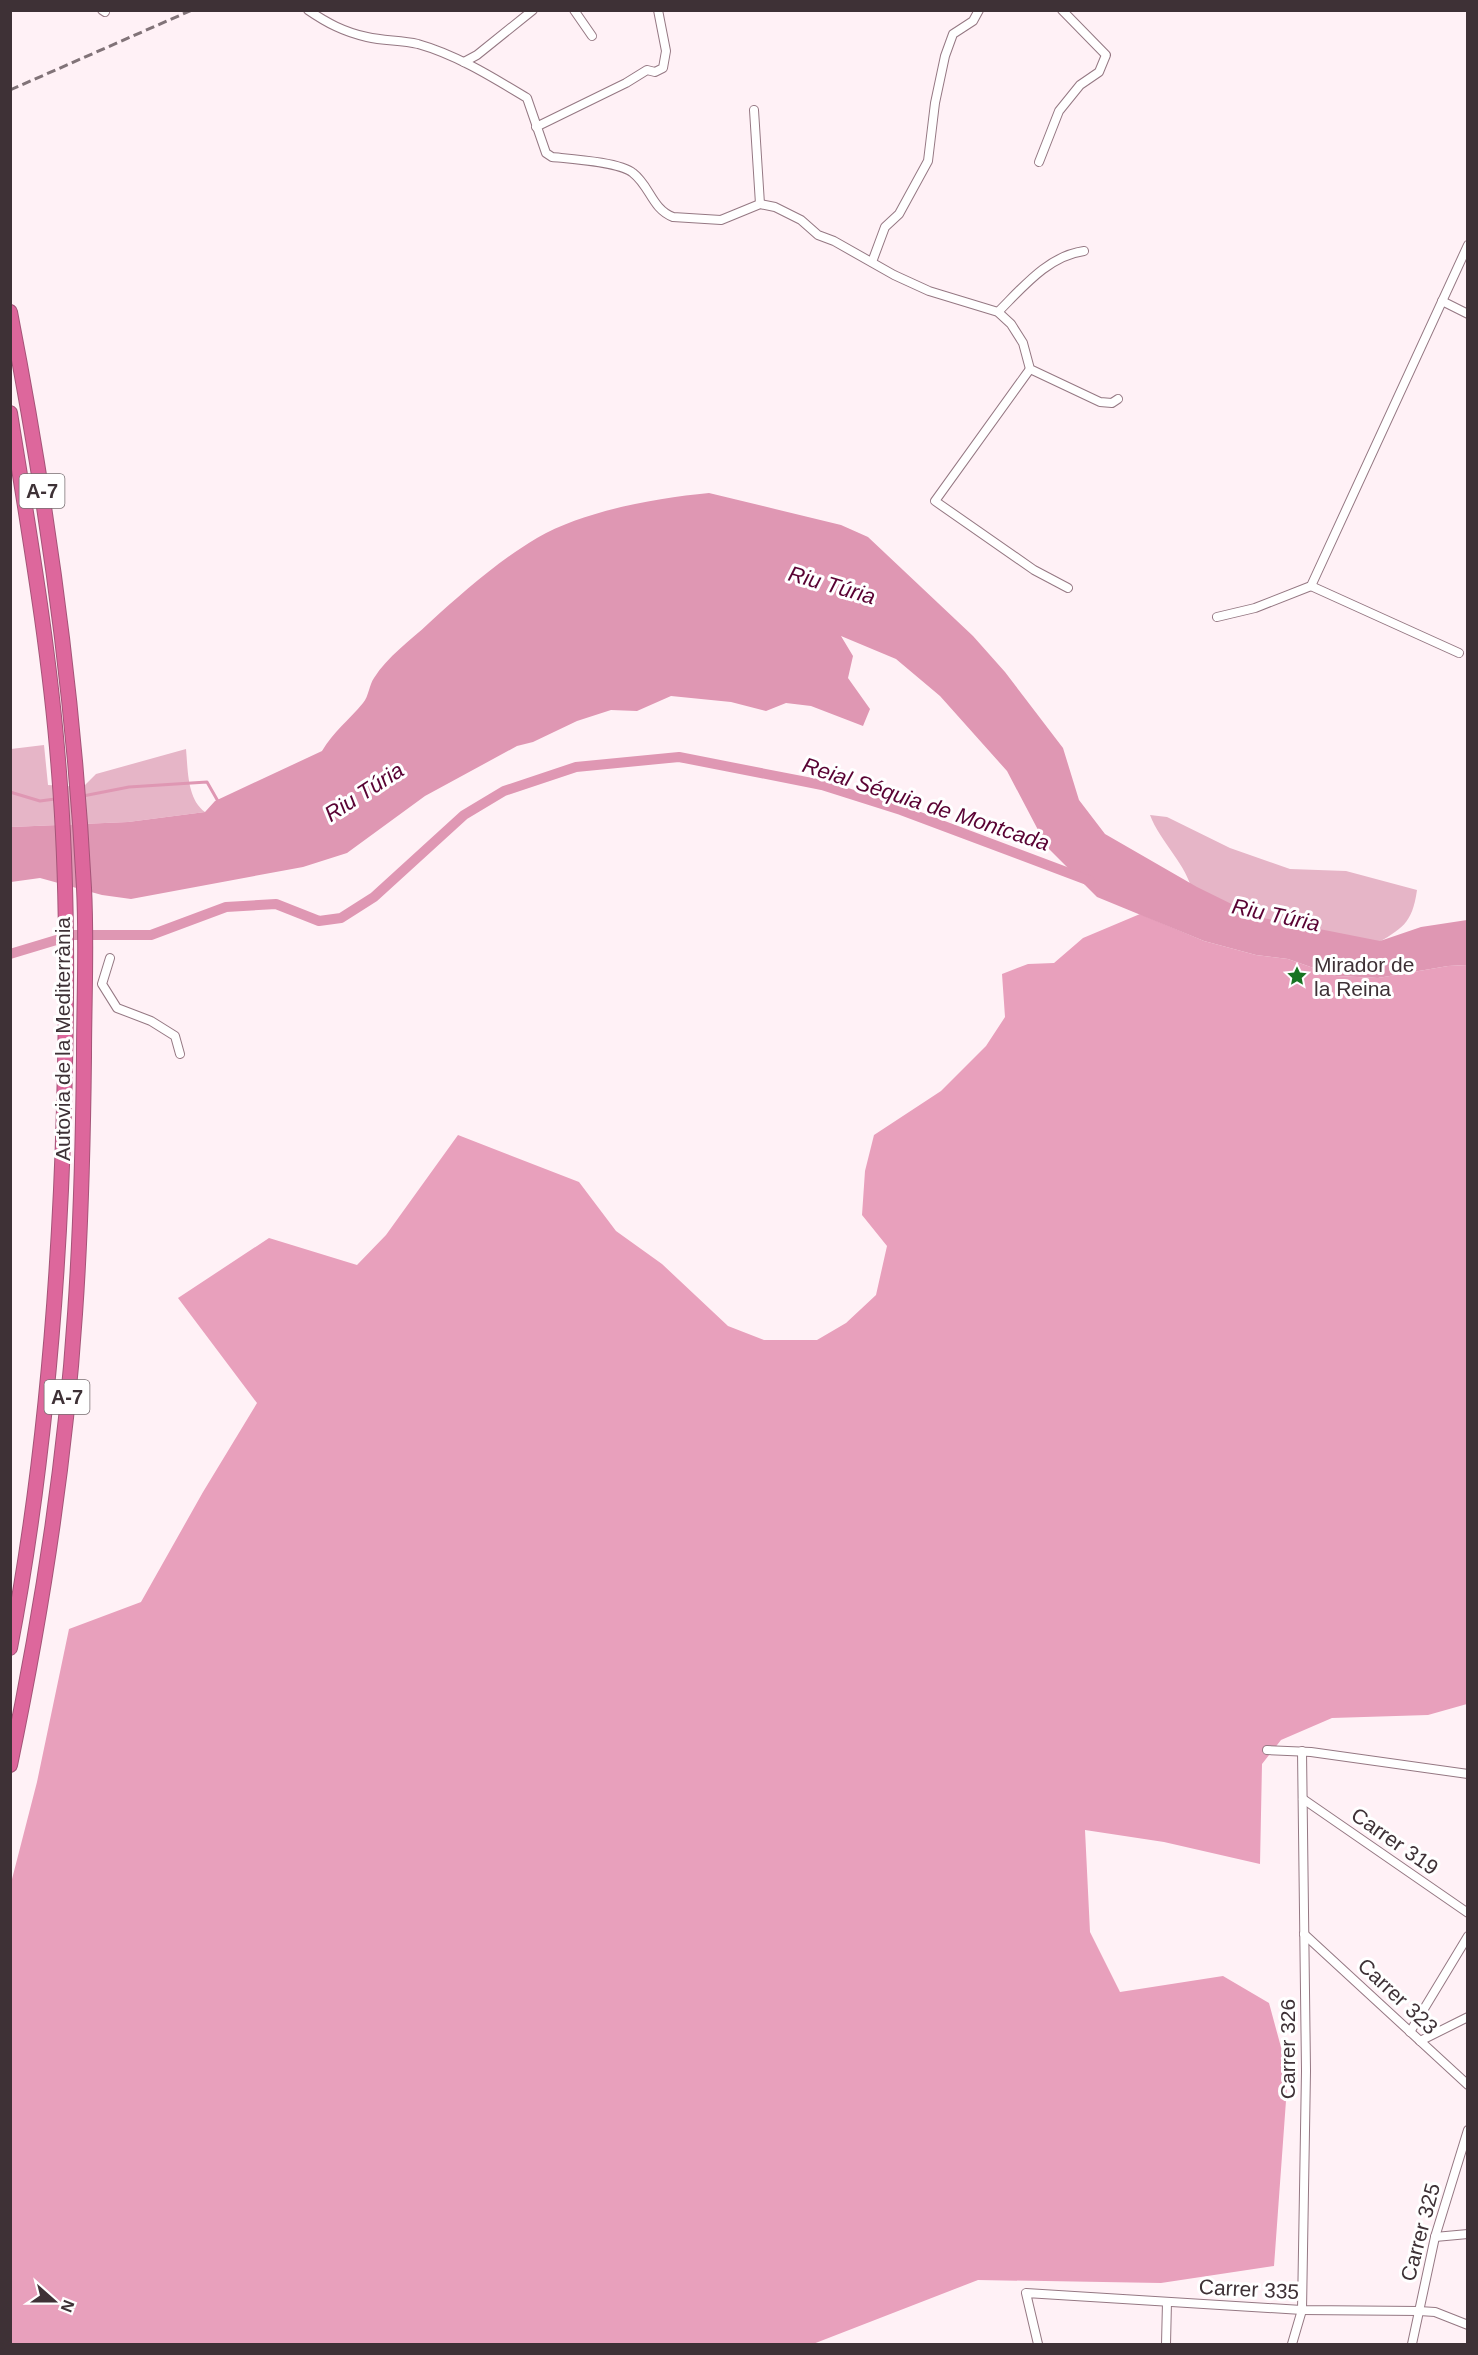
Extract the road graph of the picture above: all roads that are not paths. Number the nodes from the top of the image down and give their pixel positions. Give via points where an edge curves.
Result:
1 (308, 10) edge
2 (533, 10) edge
3 (574, 10) edge
4 (658, 10) edge
5 (979, 10) edge
6 (1062, 10) edge
7 (592, 36) dead end
8 (464, 62) junction
9 (754, 110) dead end
10 (536, 127) junction
11 (1039, 162) dead end
12 (760, 204) junction
13 (1467, 245) edge
14 (1084, 251) dead end
15 (872, 262) junction
16 (1442, 301) junction
17 (10, 312) edge
18 (998, 312) junction
19 (1467, 315) edge
20 (1030, 369) junction
21 (1118, 399) dead end
22 (10, 414) edge
23 (1311, 586) junction
24 (1068, 588) dead end
25 (1217, 617) dead end
26 (1459, 653) dead end
27 (110, 958) dead end
28 (180, 1054) dead end
29 (10, 1648) edge
30 (1267, 1750) dead end
31 (1302, 1751) junction
32 (10, 1765) edge
33 (1467, 1774) edge
34 (1303, 1799) junction
35 (1467, 1913) edge
36 (1304, 1934) junction
37 (1467, 1936) edge
38 (1467, 2017) edge
39 (1410, 2032) junction
40 (1420, 2041) junction
41 (1467, 2084) edge
42 (1467, 2130) edge
43 (1467, 2234) edge
44 (1435, 2237) junction
45 (1167, 2302) junction
46 (1302, 2310) junction
47 (1419, 2311) junction
48 (1467, 2325) edge
49 (1038, 2344) edge
50 (1166, 2344) edge
51 (1292, 2344) edge
52 (1412, 2344) edge

1 - 8 street via 332,27 368,38 417,44
2 - 8 street
3 - 7 street
4 - 10 street via 666,51 663,68 655,72 646,70
5 - 15 street via 973,21 953,34 935,103 928,161 899,214 885,227
6 - 11 street via 1106,55 1099,72 1080,85 1059,111
8 - 10 street via 526,98
9 - 12 street
10 - 12 street via 546,153 552,157 626,168 638,177 657,207 673,217 721,220
12 - 15 street via 801,220 818,235
13 - 16 street
14 - 18 street via 1069,253 1047,265
15 - 18 street via 929,291
16 - 19 street
16 - 23 street
17 - 32 highway, Autovia de la Mediterrània / A-7 via 50,543 76,772 84,893 83,1178 75,1316 39,1615
18 - 20 street via 1023,344
20 - 21 street via 1100,402
20 - 24 street via 935,501 1034,570
22 - 29 highway, Autovia de la Mediterrània / A-7 via 49,672 67,894 67,1025 54,1313 36,1478
23 - 25 street via 1255,608
23 - 26 street
27 - 28 street via 102,984 117,1008 151,1021 175,1036
30 - 31 street
31 - 33 street
31 - 34 street, Carrer 326
34 - 35 street, Carrer 319
34 - 36 street, Carrer 326
36 - 39 street, Carrer 323
36 - 46 street, Carrer 326
37 - 39 street
38 - 40 street
39 - 40 street, Carrer 323
40 - 41 street, Carrer 323
42 - 44 street, Carrer 325
43 - 44 street
44 - 47 street, Carrer 325
45 - 46 street, Carrer 335
45 - 49 street, Carrer 335 via 1026,2294
45 - 50 street
46 - 47 street, Carrer 335
46 - 51 street, Carrer 326
47 - 48 street, Carrer 335 via 1435,2312
47 - 52 street, Carrer 325

